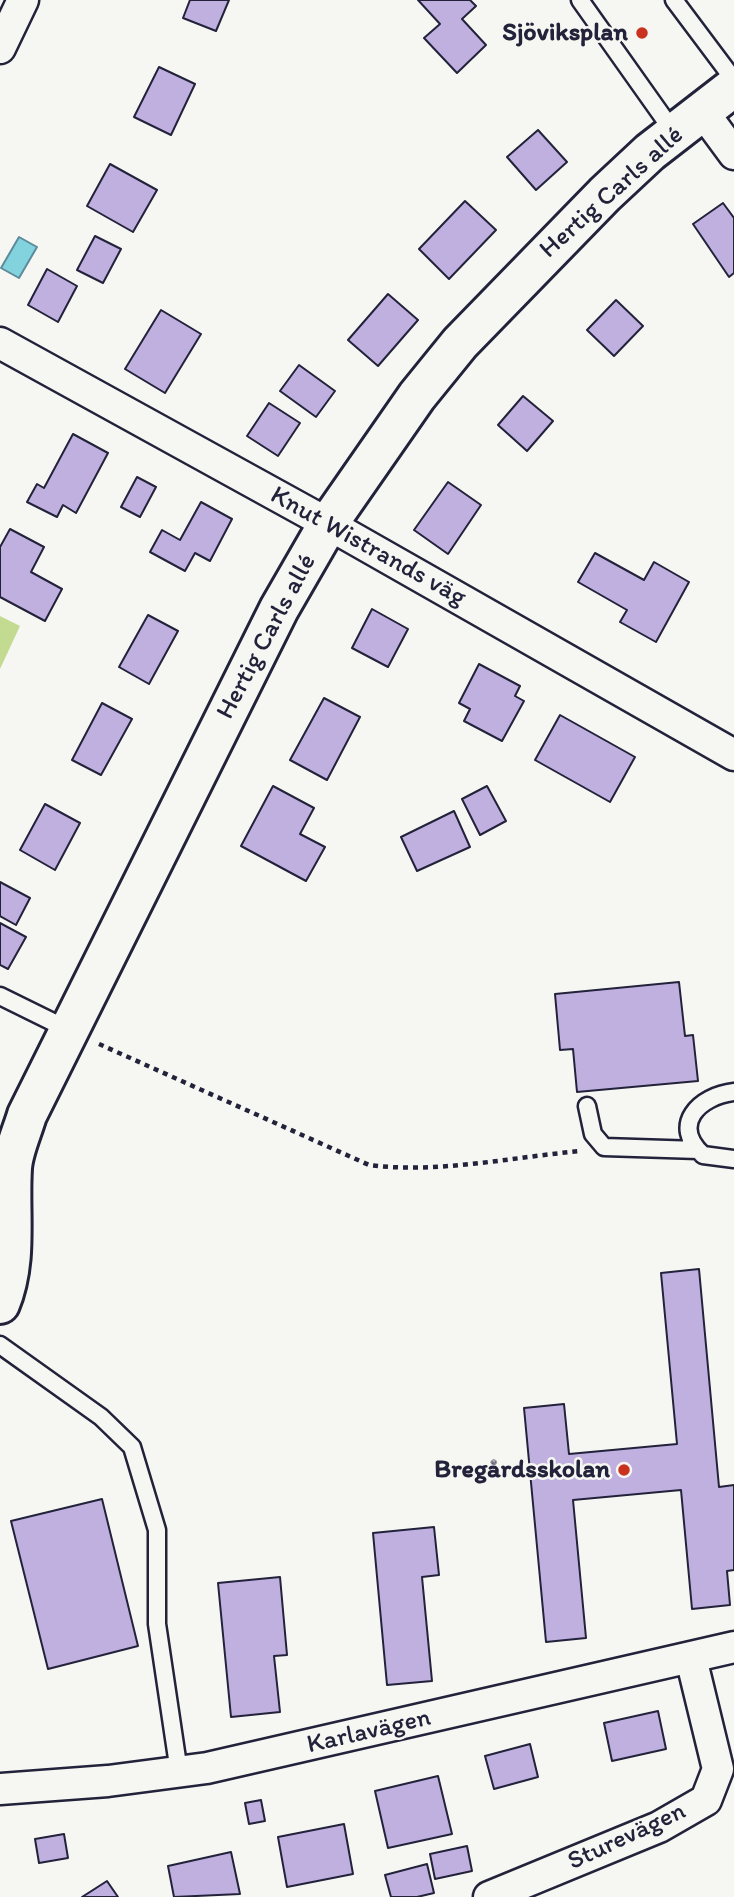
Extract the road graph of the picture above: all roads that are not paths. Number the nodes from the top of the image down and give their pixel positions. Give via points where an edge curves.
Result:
1 (23, 0) edge
2 (579, 0) edge
3 (674, 0) edge
4 (0, 48) edge
5 (734, 80) edge
6 (734, 88) edge
7 (689, 123) junction
8 (734, 154) edge
9 (0, 343) edge
10 (328, 524) junction
11 (734, 755) edge
12 (0, 996) edge
13 (69, 1030) junction
14 (734, 1092) edge
15 (587, 1106) dead end
16 (698, 1150) junction
17 (734, 1159) edge
18 (0, 1304) edge
19 (0, 1345) edge
20 (734, 1647) edge
21 (691, 1658) junction
22 (179, 1772) junction
23 (0, 1789) edge
24 (489, 1897) edge

1 - 4 street
2 - 7 lane
3 - 5 lane
6 - 7 street, Hertig Carls allé
7 - 8 street
7 - 10 street, Hertig Carls allé via 596,203 460,343 417,396
9 - 10 street, Knut Wistrands väg
10 - 11 street, Knut Wistrands väg
10 - 13 street, Hertig Carls allé via 279,609
12 - 13 lane
13 - 18 street, Hertig Carls allé via 27,1115 12,1166 11,1256
14 - 16 lane via 708,1098 696,1107 690,1131
15 - 16 lane via 597,1142 614,1149
16 - 17 lane via 710,1158
19 - 22 lane via 101,1417 132,1447 157,1530 157,1625
20 - 21 street, Karlavägen
21 - 22 street, Karlavägen
21 - 24 street, Sturevägen via 718,1769 706,1800 659,1827
22 - 23 street, Karlavägen

